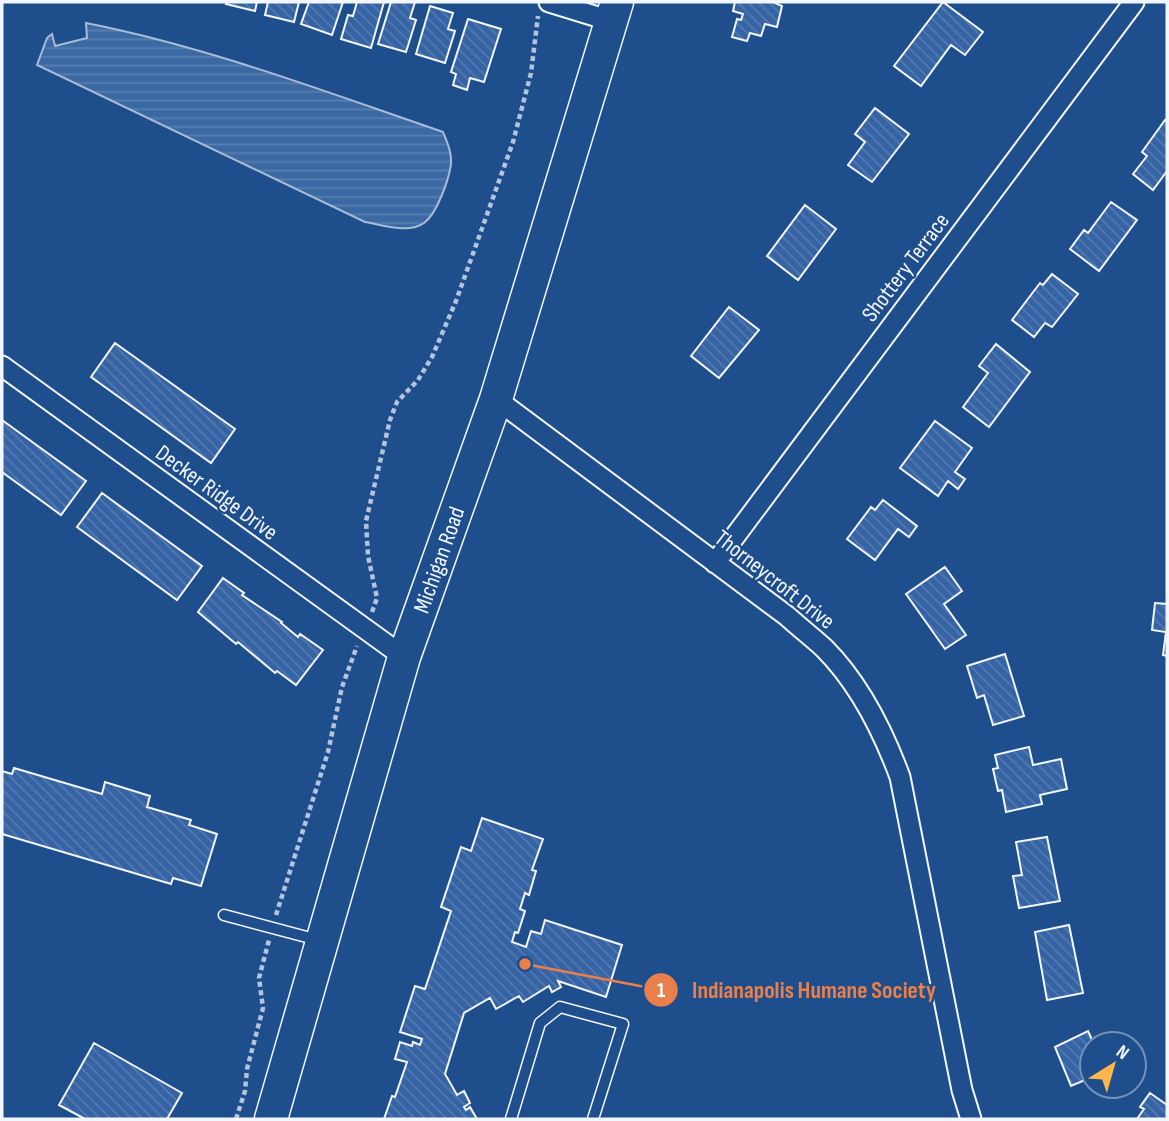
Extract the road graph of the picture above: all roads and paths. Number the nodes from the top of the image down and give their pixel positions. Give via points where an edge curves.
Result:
1 (1134, 2) edge
2 (544, 6) edge
3 (614, 11) edge
4 (2, 366) edge
5 (496, 399) junction
6 (715, 562) junction
7 (365, 629) junction
8 (404, 657) junction
9 (224, 915) dead end
10 (272, 928) junction
11 (322, 941) junction
12 (236, 1119) edge
13 (271, 1119) edge
14 (512, 1119) edge
15 (593, 1119) edge
16 (971, 1119) edge

1 - 6 street, Shottery Terrace
2 - 3 street
2 - 7 path via 513,142 456,301 432,357 397,402 390,420 366,521 377,598
3 - 5 main road, Michigan Road
4 - 7 street, Decker Ridge Drive
5 - 6 street, Thorneycroft Drive
5 - 8 main road, Michigan Road
6 - 16 street, Thorneycroft Drive via 824,648 860,694 891,751
7 - 8 street, Decker Ridge Drive
7 - 10 path via 341,687 328,752
8 - 11 main road, Michigan Road
9 - 10 lane
10 - 11 lane
10 - 12 path via 260,978 263,1008
11 - 13 main road, Michigan Road
14 - 15 lane via 540,1023 560,1007 623,1024

